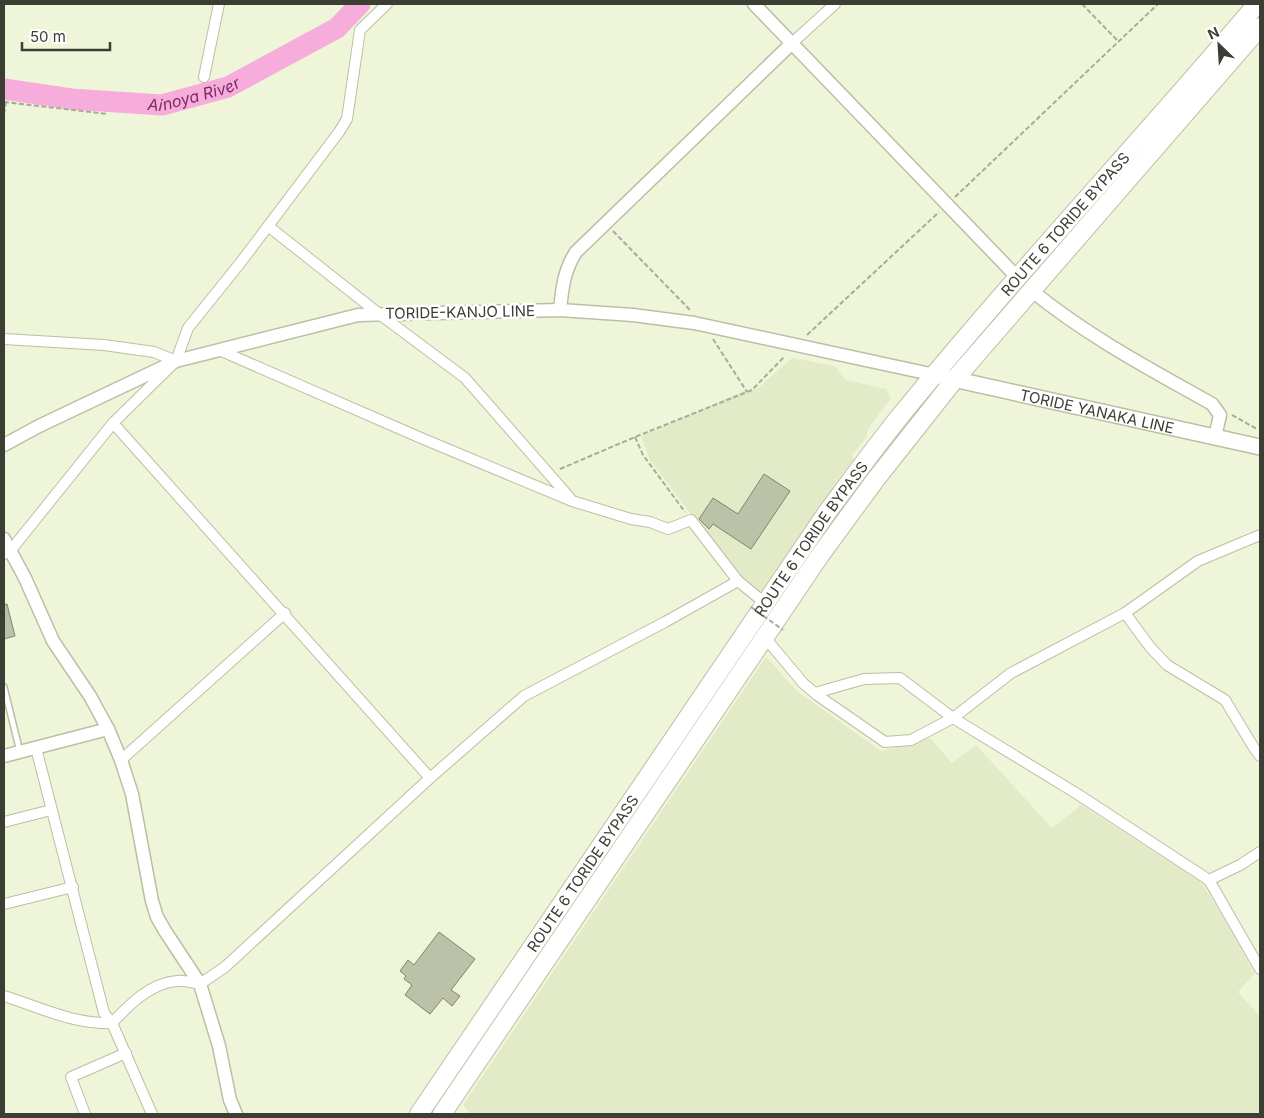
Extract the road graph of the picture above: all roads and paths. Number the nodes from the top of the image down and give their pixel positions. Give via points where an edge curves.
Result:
1 (219, 4) edge
2 (387, 4) edge
3 (754, 4) edge
4 (835, 4) edge
5 (1082, 4) edge
6 (1158, 4) edge
7 (1257, 4) edge
8 (1260, 27) edge
9 (1118, 42) junction
10 (791, 44) junction
11 (204, 77) dead end
12 (5, 102) edge
13 (4, 114) edge
14 (108, 114) dead end
15 (947, 205) junction
16 (606, 223) junction
17 (268, 226) junction
18 (1017, 277) junction
19 (1031, 290) junction
20 (560, 310) junction
21 (378, 313) junction
22 (705, 326) junction
23 (4, 339) edge
24 (796, 344) junction
25 (219, 350) junction
26 (176, 361) junction
27 (935, 375) junction
28 (955, 379) junction
29 (746, 392) junction
30 (1218, 410) junction
31 (113, 423) junction
32 (1257, 429) dead end
33 (1215, 436) junction
34 (635, 437) junction
35 (4, 445) edge
36 (1260, 447) edge
37 (549, 474) junction
38 (572, 501) junction
39 (691, 520) junction
40 (1260, 535) edge
41 (4, 539) edge
42 (7, 552) edge
43 (738, 581) junction
44 (785, 581) junction
45 (759, 606) junction
46 (1125, 613) junction
47 (285, 614) junction
48 (783, 630) dead end
49 (758, 631) junction
50 (4, 688) edge
51 (815, 693) junction
52 (953, 718) junction
53 (108, 729) junction
54 (36, 748) junction
55 (20, 752) junction
56 (4, 756) edge
57 (1260, 756) edge
58 (121, 760) junction
59 (430, 778) junction
60 (51, 810) junction
61 (4, 822) edge
62 (1260, 852) edge
63 (1209, 880) junction
64 (73, 887) junction
65 (4, 904) edge
66 (1260, 969) edge
67 (200, 984) junction
68 (4, 996) edge
69 (112, 1023) junction
70 (126, 1053) junction
71 (86, 1114) edge
72 (152, 1114) edge
73 (236, 1114) edge
74 (419, 1114) edge
75 (442, 1114) edge

1 - 11 street
2 - 17 street via 360,30 347,119
3 - 10 street
4 - 10 street
5 - 9 path
6 - 9 path
7 - 18 highway, ROUTE 6 TORIDE BYPASS
8 - 19 highway, ROUTE 6 TORIDE BYPASS
9 - 15 path
10 - 15 street
10 - 16 street
12 - 13 path
12 - 14 path
15 - 18 street
15 - 24 path
16 - 20 street via 568,264
16 - 22 path
17 - 21 street
17 - 26 street via 188,328
18 - 27 highway, ROUTE 6 TORIDE BYPASS
19 - 28 highway, ROUTE 6 TORIDE BYPASS
19 - 30 street via 1110,347
20 - 21 street, TORIDE-KANJO LINE
20 - 22 street, TORIDE-KANJO LINE
21 - 25 street, TORIDE-KANJO LINE via 358,315
21 - 37 street via 465,378
22 - 24 street, TORIDE-KANJO LINE
22 - 29 path
23 - 26 street via 104,345 154,352
24 - 27 street, TORIDE-KANJO LINE
24 - 29 path via 752,390
25 - 26 street, TORIDE-KANJO LINE
25 - 38 street
26 - 31 street
26 - 35 street, TORIDE-KANJO LINE
27 - 28 main road, TORIDE YANAKA LINE
27 - 44 highway, ROUTE 6 TORIDE BYPASS via 828,511
28 - 33 main road, TORIDE YANAKA LINE
28 - 44 highway, ROUTE 6 TORIDE BYPASS via 876,479
29 - 34 path
30 - 32 path
30 - 33 street via 1220,420
31 - 42 street
31 - 47 street
33 - 36 main road, TORIDE YANAKA LINE
34 - 37 path
34 - 39 path via 643,455
37 - 38 street
38 - 39 street via 668,529
39 - 43 street
40 - 46 street via 1198,561
41 - 42 street
42 - 53 street via 53,642
43 - 45 street
43 - 59 street via 524,696
44 - 45 highway, ROUTE 6 TORIDE BYPASS
44 - 49 highway, ROUTE 6 TORIDE BYPASS
45 - 48 path, bridge
45 - 49 highway, ROUTE 6 TORIDE BYPASS
46 - 52 street via 1010,673
46 - 57 street via 1167,665 1226,700
47 - 58 street
47 - 59 street
49 - 51 street
49 - 74 highway, ROUTE 6 TORIDE BYPASS
49 - 75 highway, ROUTE 6 TORIDE BYPASS
50 - 55 lane
51 - 52 street via 864,679 900,678
51 - 52 street via 885,742 911,740
52 - 63 street
53 - 54 street
53 - 58 street
54 - 55 street
54 - 60 street
55 - 56 street
58 - 67 street via 132,794 157,917
59 - 67 street via 225,967
60 - 61 street
60 - 64 street
62 - 63 street
63 - 66 street
64 - 65 street
64 - 69 street via 104,1013
67 - 69 street via 177,981 162,984 128,1005
67 - 73 street
68 - 69 street via 76,1020
69 - 70 street
70 - 71 street via 71,1077
70 - 72 street

